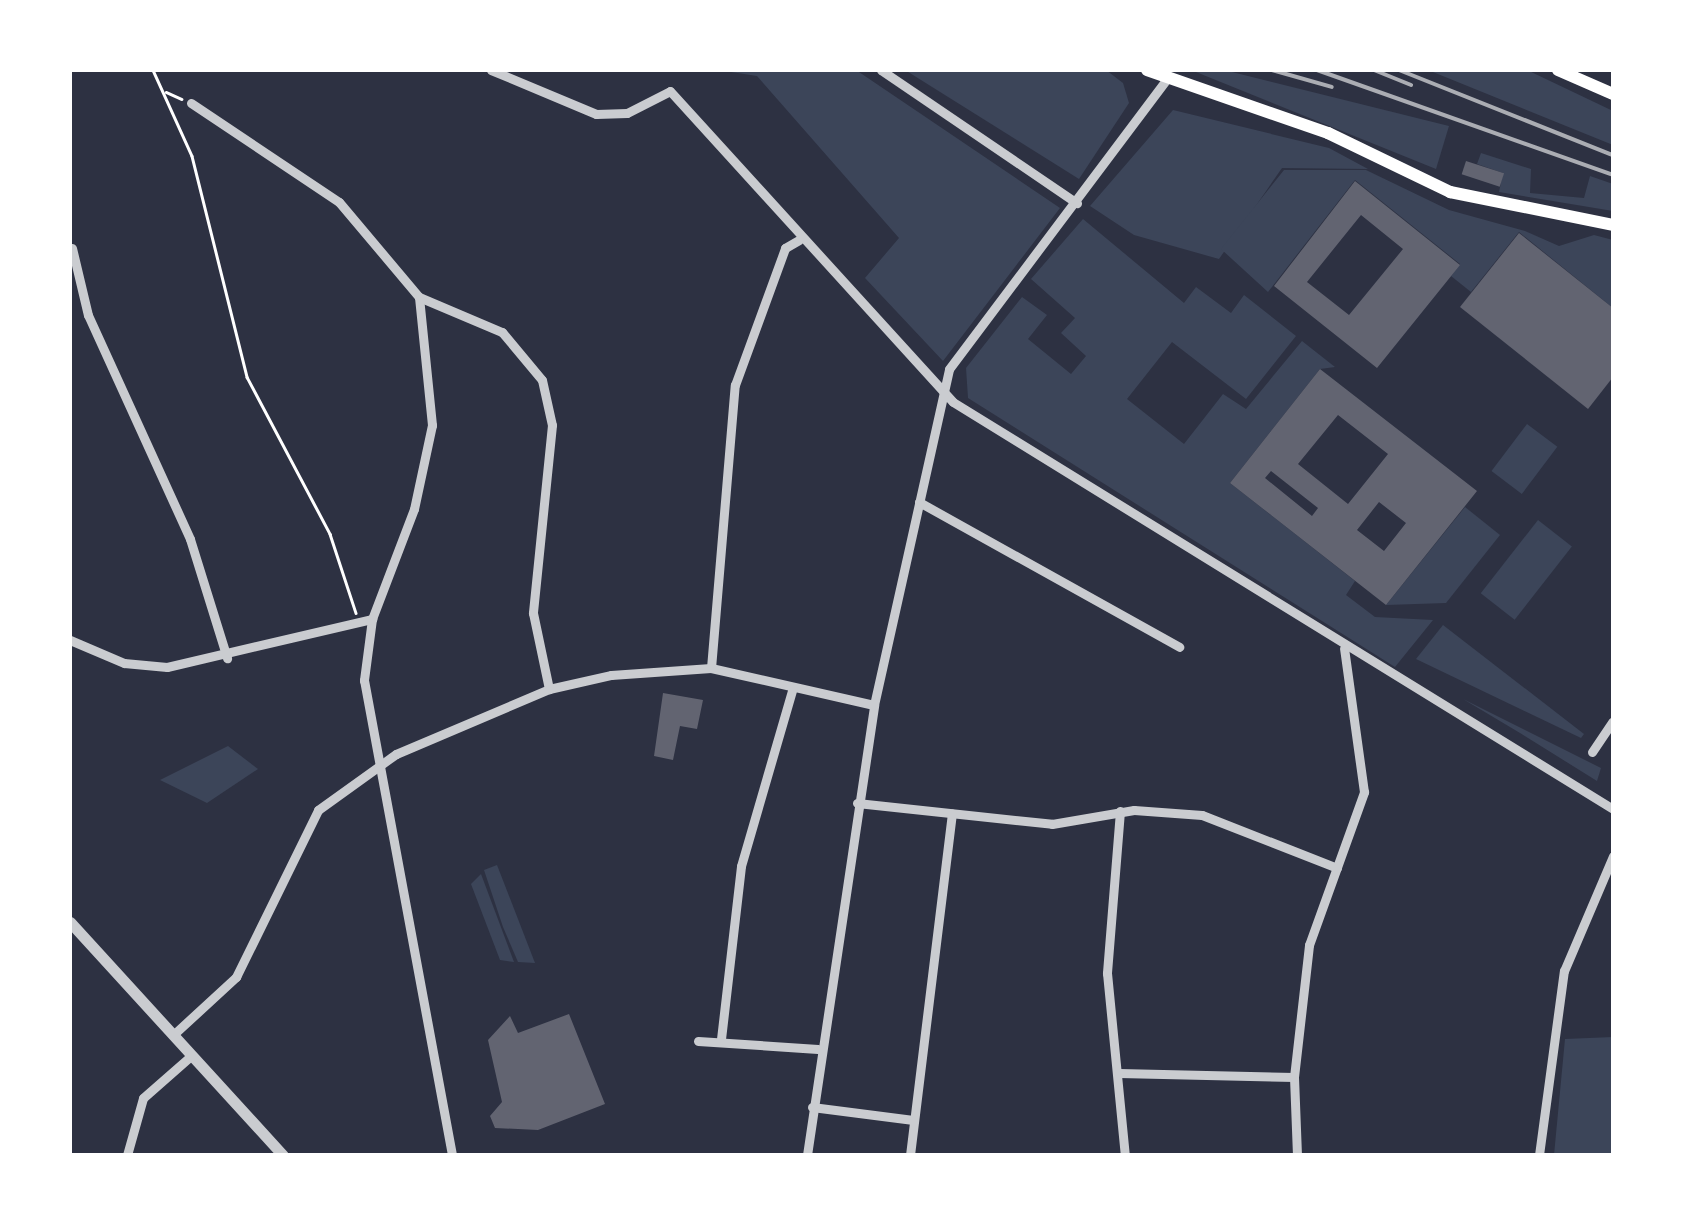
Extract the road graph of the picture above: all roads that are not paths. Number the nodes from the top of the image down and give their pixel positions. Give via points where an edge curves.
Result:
1 (491, 70) edge
2 (881, 70) edge
3 (1147, 70) edge
4 (1558, 70) edge
5 (1167, 79) junction
6 (1613, 94) edge
7 (191, 103) road end
8 (1077, 203) junction
9 (1613, 225) edge
10 (798, 240) junction
11 (72, 248) edge
12 (419, 298) junction
13 (944, 394) junction
14 (919, 502) junction
15 (372, 619) junction
16 (70, 640) edge
17 (1178, 647) dead end
18 (1344, 648) junction
19 (226, 658) junction
20 (711, 668) junction
21 (793, 687) junction
22 (549, 689) junction
23 (874, 705) junction
24 (1613, 722) edge
25 (1592, 752) dead end
26 (378, 764) junction
27 (857, 803) junction
28 (1613, 809) edge
29 (1120, 812) junction
30 (952, 814) junction
31 (1613, 856) edge
32 (1337, 868) junction
33 (70, 922) edge
34 (174, 1036) junction
35 (720, 1039) junction
36 (698, 1041) dead end
37 (818, 1049) junction
38 (192, 1055) junction
39 (1118, 1072) junction
40 (1294, 1077) junction
41 (812, 1106) junction
42 (913, 1120) junction
43 (452, 1151) edge
44 (127, 1155) edge
45 (282, 1155) edge
46 (807, 1155) edge
47 (910, 1155) edge
48 (1125, 1155) edge
49 (1297, 1155) edge
50 (1539, 1155) edge

1 - 10 street via 596,114 627,112 670,91
2 - 8 street
3 - 5 main road
4 - 6 main road
5 - 8 street
5 - 9 main road via 1328,133 1450,192
7 - 12 street via 339,202
8 - 13 street via 949,370
10 - 13 street
10 - 20 street via 785,248 734,386
11 - 19 street via 88,315 190,539
12 - 15 street via 432,401 428,454
12 - 22 street via 502,332 542,380 552,425 533,612
13 - 14 street
13 - 18 street
14 - 17 street
14 - 23 street
15 - 19 street
15 - 26 street via 364,680
16 - 19 street via 144,668
18 - 28 street
18 - 32 street via 1364,792
20 - 21 street
20 - 22 street
21 - 23 street
21 - 35 street via 741,866
22 - 26 street
23 - 27 street
24 - 25 street
26 - 34 street via 318,810 239,972
26 - 43 street
27 - 30 street
27 - 37 street
29 - 30 street via 1052,824
29 - 32 street via 1237,824
29 - 39 street via 1108,973
30 - 42 street
31 - 50 street via 1564,971
32 - 40 street via 1309,945
33 - 34 street
34 - 38 street
35 - 36 street
35 - 37 street
37 - 41 street
38 - 44 street via 143,1098
38 - 45 street
39 - 40 street
39 - 48 street
40 - 49 street
41 - 42 street
41 - 46 street
42 - 47 street

